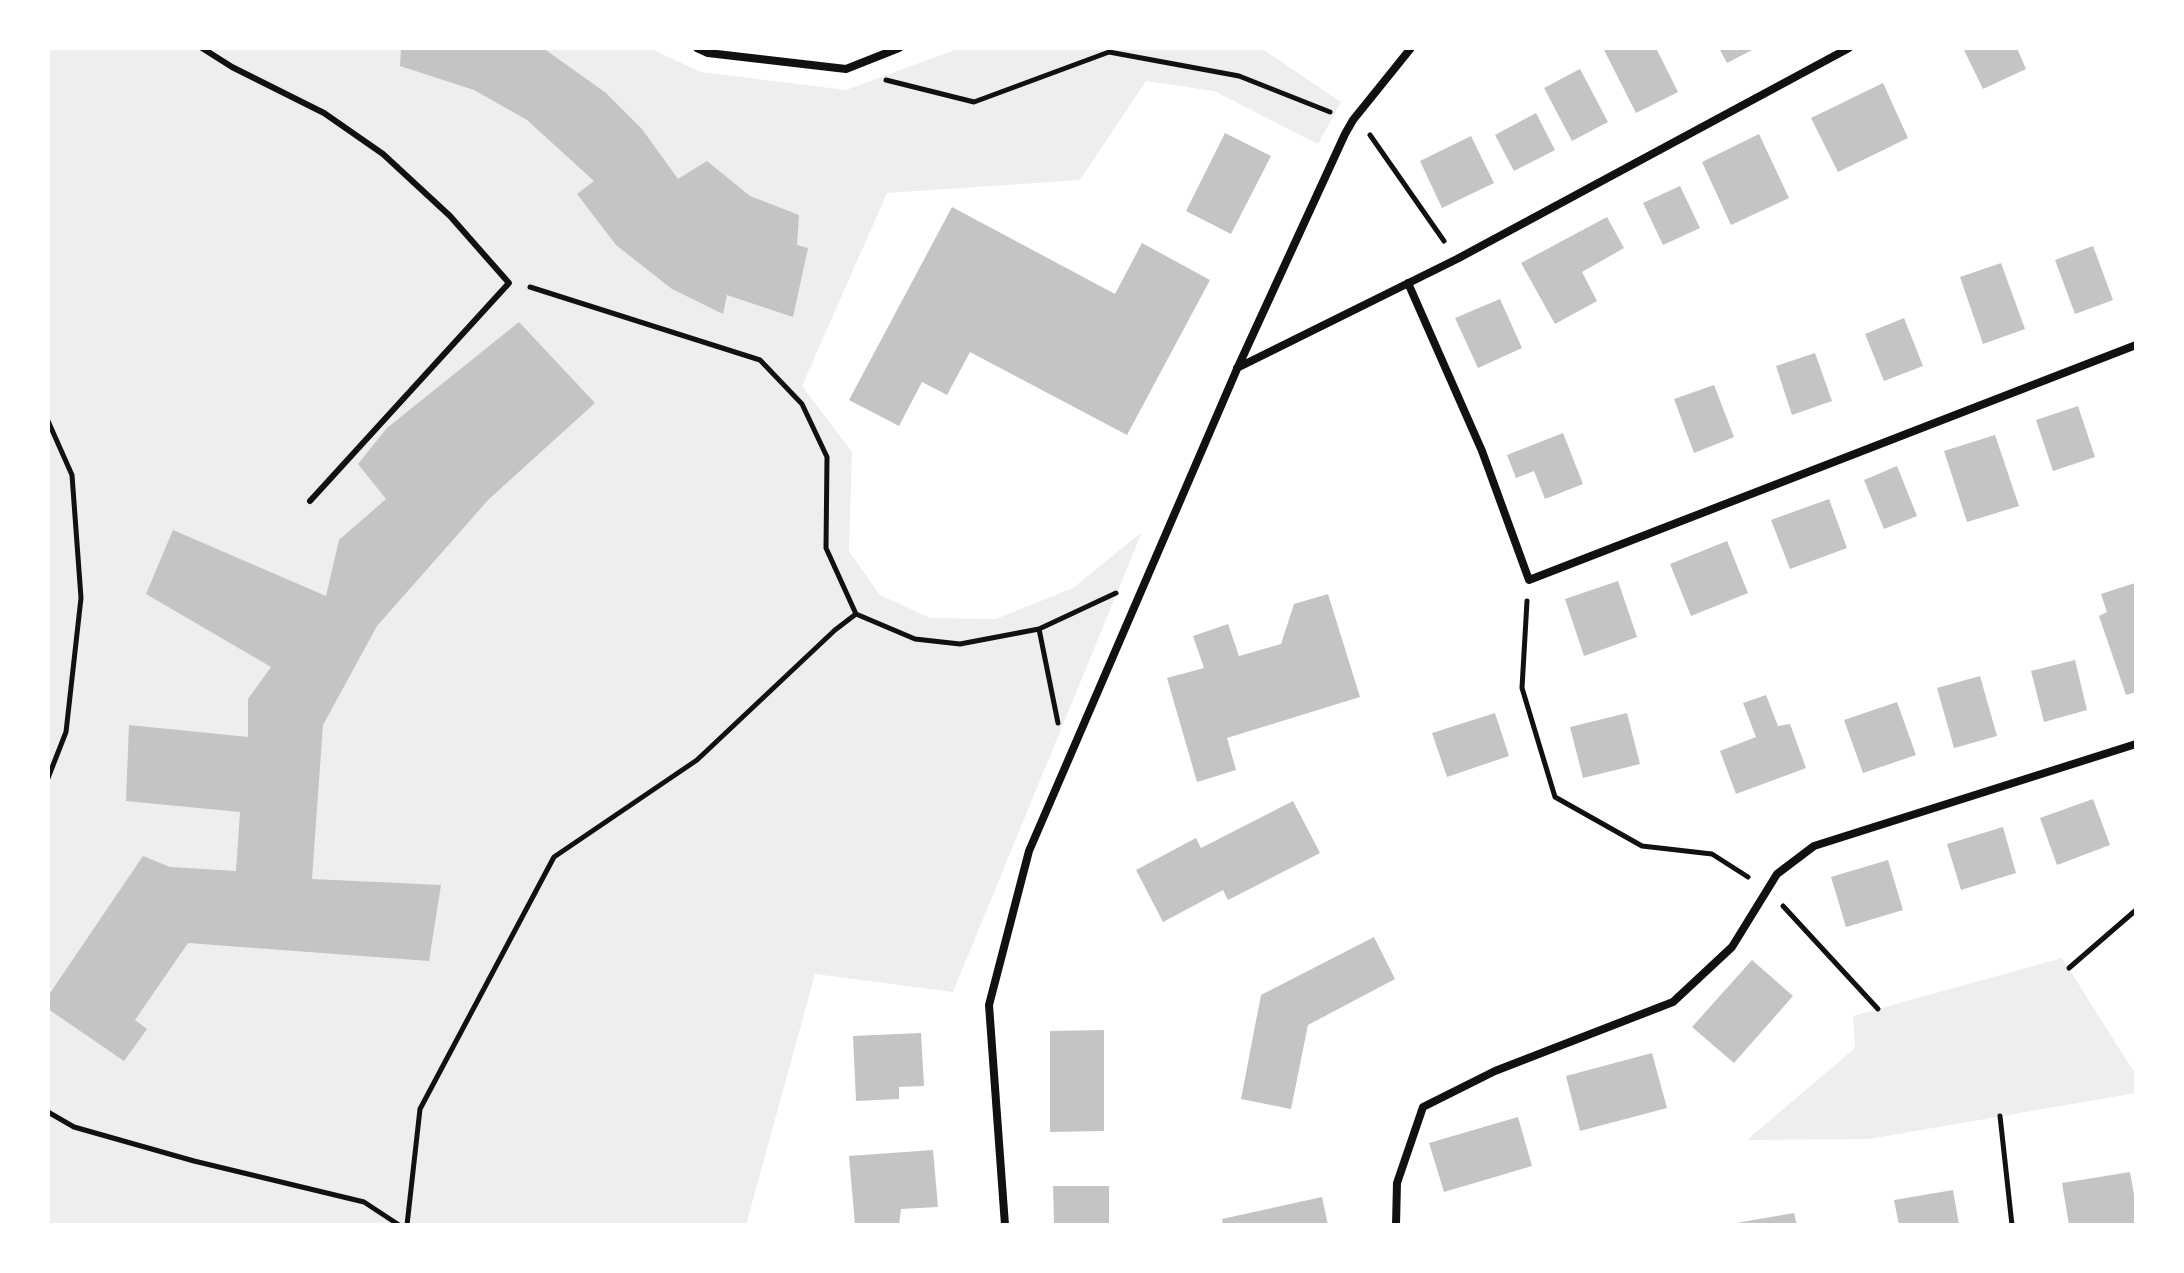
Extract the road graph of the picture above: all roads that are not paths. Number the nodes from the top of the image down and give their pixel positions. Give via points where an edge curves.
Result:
1 (202, 48) edge
2 (697, 48) edge
3 (899, 48) edge
4 (1411, 48) edge
5 (1849, 48) edge
6 (721, 51) edge
7 (1408, 283) junction
8 (2136, 345) edge
9 (1237, 369) junction
10 (310, 501) dead end
11 (2136, 744) edge
12 (1005, 1225) edge
13 (1396, 1225) edge

1 - 10 lane via 324,113 383,154 450,216 509,283
2 - 6 street
3 - 6 street via 846,69
4 - 9 street via 1353,120
5 - 7 street
7 - 8 street via 1482,451 1529,580
7 - 9 street
9 - 12 street via 1029,851 989,1005
11 - 13 street via 1814,846 1777,874 1732,947 1673,1002 1495,1071 1423,1107 1397,1183

